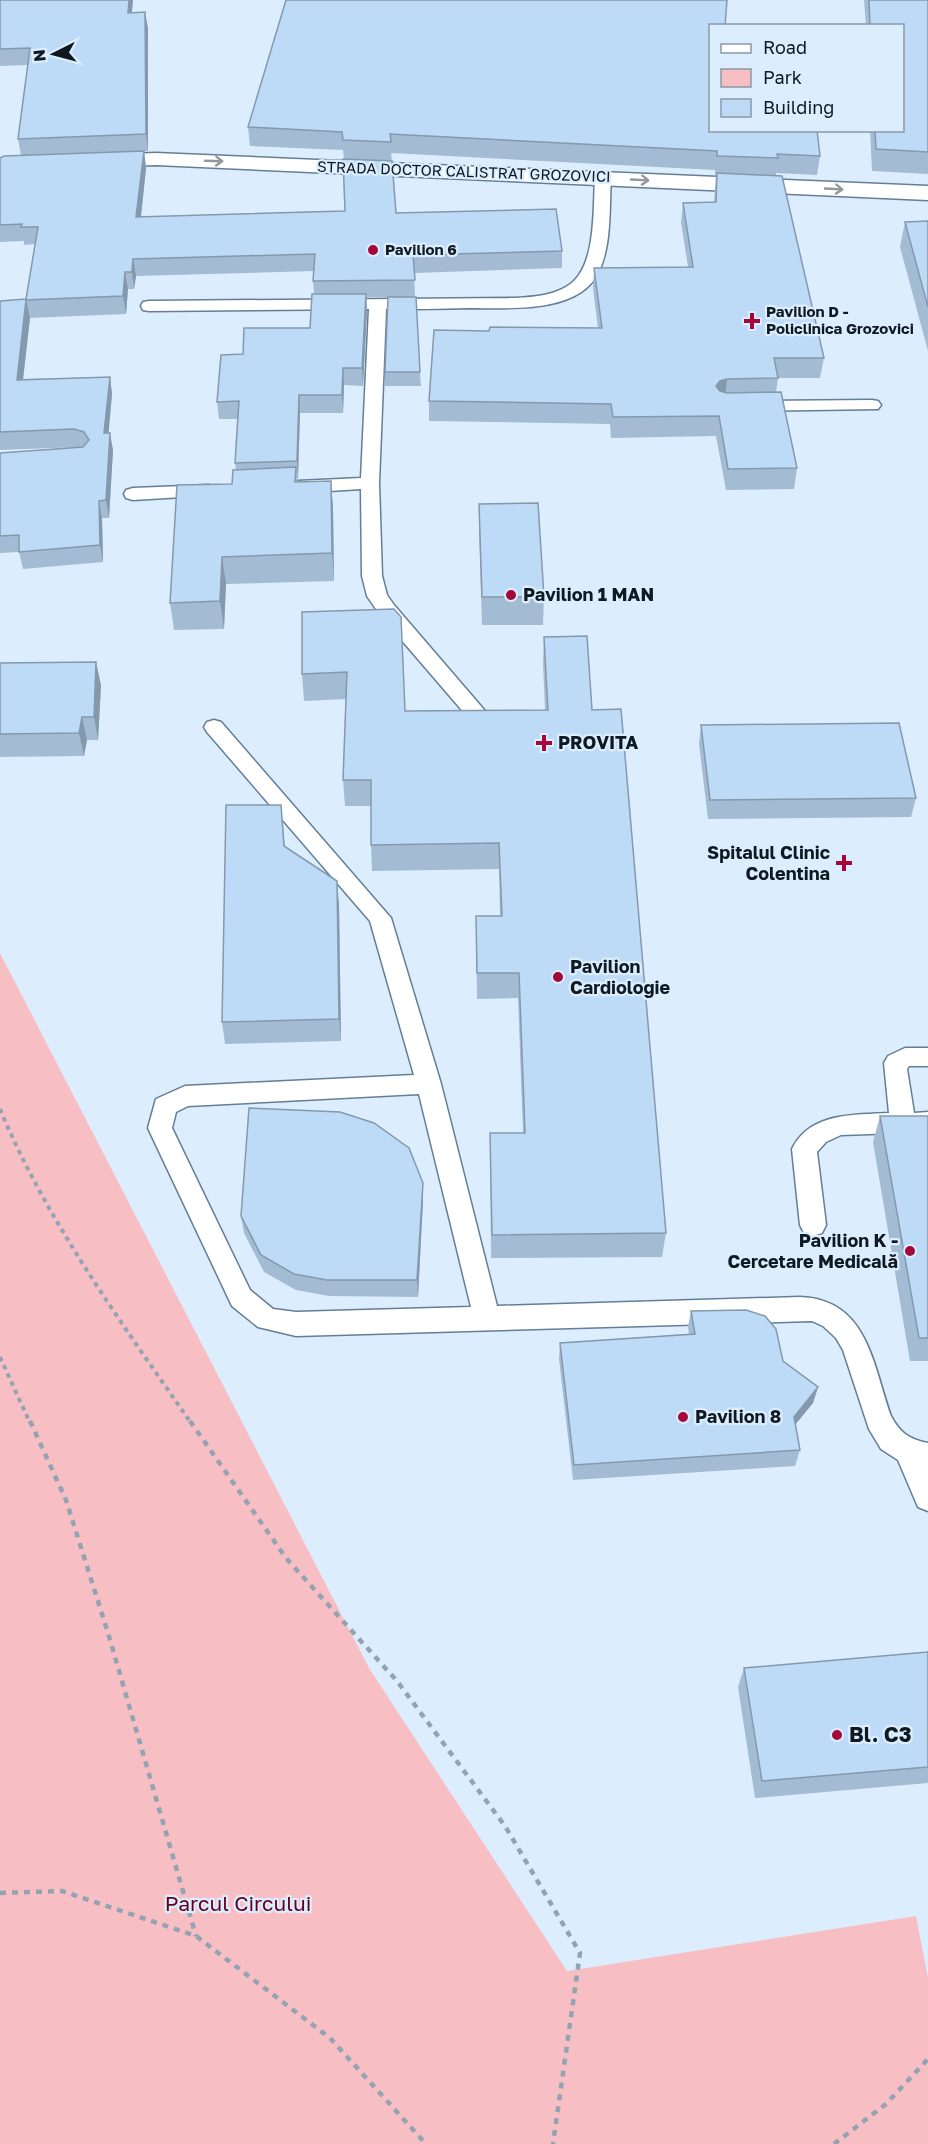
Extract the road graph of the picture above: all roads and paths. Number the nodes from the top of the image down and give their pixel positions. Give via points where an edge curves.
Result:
1 (84, 162) edge
2 (603, 178) junction
3 (928, 193) edge
4 (378, 305) junction
5 (149, 306) dead end
6 (872, 405) dead end
7 (737, 406) edge
8 (370, 483) junction
9 (275, 488) edge
10 (228, 490) edge
11 (133, 494) dead end
12 (485, 724) edge
13 (214, 727) dead end
14 (928, 1057) edge
15 (429, 1084) junction
16 (0, 1109) edge
17 (928, 1122) edge
18 (903, 1123) junction
19 (813, 1225) dead end
20 (487, 1318) junction
21 (0, 1356) edge
22 (919, 1454) edge
23 (928, 1498) edge
24 (0, 1893) edge
25 (196, 1936) junction
26 (928, 2059) edge
27 (426, 2144) edge
28 (553, 2144) edge
29 (834, 2144) edge

1 -> 2 street, STRADA DOCTOR CALISTRAT GROZOVICI via 156,159
2 -> 3 street, STRADA DOCTOR CALISTRAT GROZOVICI
2 - 4 lane via 595,262 588,278 571,291 547,300 515,303
4 - 5 lane
4 - 8 lane
6 - 7 lane
8 - 9 lane
8 - 12 lane via 372,576 377,596
10 - 11 lane
13 - 15 lane via 380,918
14 - 18 lane via 905,1057 896,1063
15 - 20 lane
15 - 20 lane via 185,1096 165,1106 160,1128 241,1298 267,1319 296,1324
16 - 28 path via 20,1157 113,1311 286,1558 397,1681 505,1826 580,1953
17 - 18 lane
18 - 19 lane via 839,1125 818,1135 804,1149
20 - 22 lane via 814,1310 835,1320 855,1344 888,1438
21 - 25 path via 66,1500
22 - 23 lane
24 - 25 path via 62,1891
25 - 27 path via 330,2038
26 - 29 path via 886,2104

